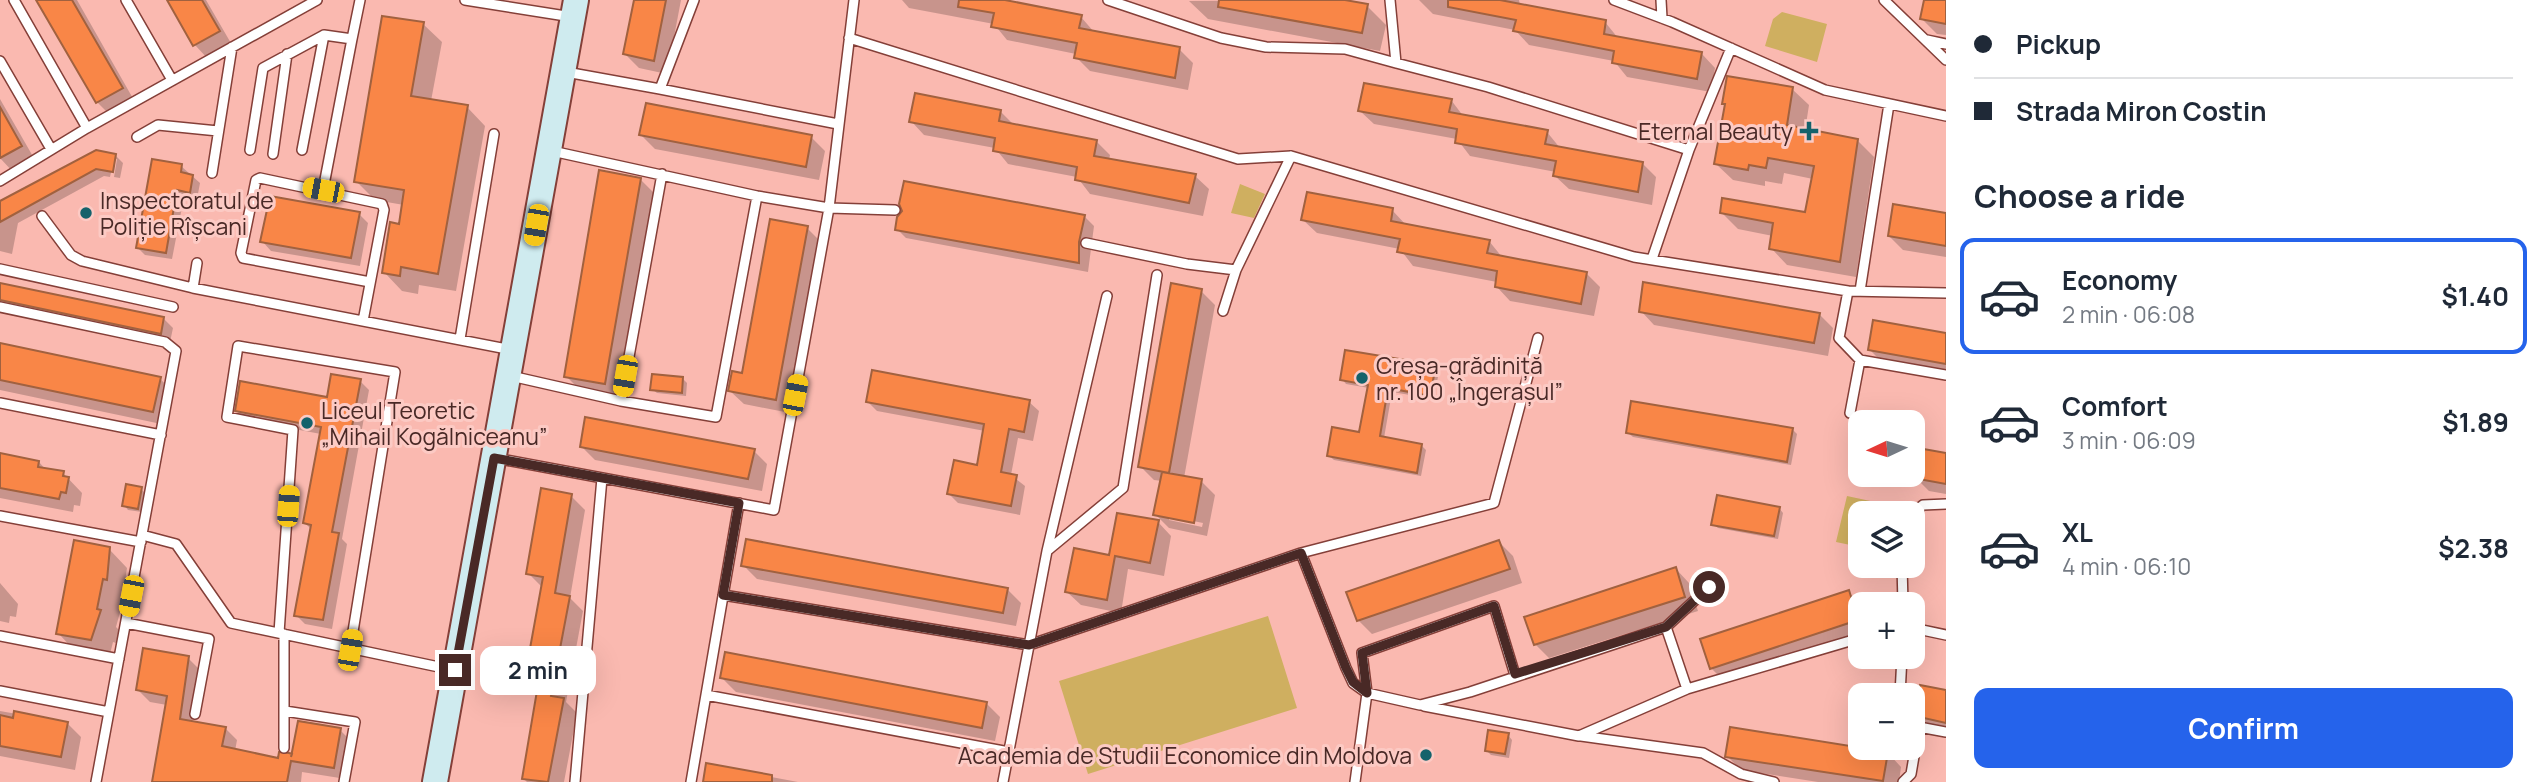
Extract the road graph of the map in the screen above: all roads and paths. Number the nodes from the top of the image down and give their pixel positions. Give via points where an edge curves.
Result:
1 (14, 0) edge
2 (126, 0) edge
3 (317, 0) edge
4 (360, 0) edge
5 (466, 0) edge
6 (694, 0) edge
7 (853, 0) edge
8 (1108, 0) edge
9 (1390, 0) edge
10 (1614, 0) edge
11 (1661, 0) edge
12 (1884, 0) edge
13 (575, 9) edge
14 (1662, 18) junction
15 (324, 34) junction
16 (849, 38) junction
17 (352, 39) junction
18 (1927, 40) junction
19 (1946, 44) edge
20 (232, 47) junction
21 (1731, 48) junction
22 (287, 54) junction
23 (1946, 60) edge
24 (0, 61) edge
25 (1396, 63) junction
26 (564, 71) junction
27 (172, 80) junction
28 (660, 89) junction
29 (1889, 104) junction
30 (1946, 116) edge
31 (838, 124) junction
32 (87, 128) junction
33 (218, 131) junction
34 (494, 134) dead end
35 (137, 137) dead end
36 (51, 149) junction
37 (250, 150) dead end
38 (302, 150) dead end
39 (550, 150) junction
40 (1689, 150) junction
41 (273, 154) dead end
42 (1291, 156) junction
43 (212, 173) dead end
44 (662, 174) junction
45 (0, 181) edge
46 (323, 190) junction
47 (757, 196) junction
48 (829, 208) junction
49 (895, 210) dead end
50 (42, 216) dead end
51 (1086, 243) dead end
52 (1652, 259) junction
53 (197, 263) dead end
54 (0, 269) edge
55 (1236, 270) junction
56 (1157, 275) dead end
57 (370, 282) junction
58 (193, 288) junction
59 (1847, 291) junction
60 (1860, 291) junction
61 (1946, 293) edge
62 (1107, 296) dead end
63 (0, 307) edge
64 (173, 307) dead end
65 (1223, 311) dead end
66 (363, 321) junction
67 (1538, 338) dead end
68 (460, 340) junction
69 (513, 350) junction
70 (1860, 360) junction
71 (1946, 374) edge
72 (509, 376) junction
73 (621, 401) junction
74 (0, 402) edge
75 (1851, 410) edge
76 (161, 435) junction
77 (494, 458) junction
78 (602, 478) junction
79 (739, 503) junction
80 (1925, 504) edge
81 (1946, 504) edge
82 (0, 516) edge
83 (141, 538) junction
84 (1046, 551) junction
85 (1301, 553) junction
86 (1709, 587) dead end
87 (723, 595) junction
88 (126, 623) junction
89 (1666, 627) junction
90 (1925, 631) edge
91 (282, 634) junction
92 (1946, 635) edge
93 (0, 636) edge
94 (1848, 642) edge
95 (1029, 645) junction
96 (350, 650) junction
97 (119, 659) junction
98 (455, 670) junction
99 (1515, 674) junction
100 (1687, 690) junction
101 (0, 691) edge
102 (1367, 693) junction
103 (706, 695) junction
104 (1420, 705) junction
105 (285, 711) junction
106 (109, 712) junction
107 (195, 715) dead end
108 (1925, 727) edge
109 (1946, 732) edge
110 (1579, 736) junction
111 (284, 748) dead end
112 (1009, 752) junction
113 (1912, 760) edge
114 (96, 782) edge
115 (344, 782) edge
116 (439, 782) edge
117 (575, 782) edge
118 (691, 782) edge
119 (1003, 782) edge
120 (1355, 782) edge
121 (1774, 782) edge
122 (1903, 782) edge

1 - 32 lane
2 - 27 lane
3 - 20 lane
4 - 17 lane
5 - 13 lane
6 - 28 lane
7 - 16 lane
8 - 25 lane via 1221,38 1266,47 1345,49
9 - 25 lane
10 - 14 lane
11 - 14 lane
12 - 18 lane
13 - 26 street
14 - 21 lane
15 - 17 lane
15 - 22 lane
15 - 38 lane
16 - 31 lane
16 - 42 lane via 1238,159
17 - 46 lane
18 - 19 lane
18 - 23 lane
20 - 27 lane
20 - 33 lane
21 - 29 lane via 1825,90
21 - 40 lane
22 - 37 lane via 263,68
22 - 41 lane
24 - 36 lane
25 - 40 lane
26 - 28 lane
26 - 39 street
27 - 32 lane
28 - 31 lane
29 - 30 lane
29 - 60 lane
31 - 48 lane
32 - 36 lane
33 - 35 lane via 158,125
33 - 43 lane
34 - 68 lane
36 - 45 lane
39 - 44 lane
39 - 69 street
40 - 52 lane
42 - 52 lane
42 - 55 lane
44 - 47 lane
44 - 73 lane
46 - 57 lane via 382,204
46 - 57 lane via 256,180 243,258
47 - 48 lane
47 - 73 lane via 716,416
48 - 49 lane
48 - 79 lane via 774,510
50 - 58 lane via 71,255 82,261
51 - 55 lane
52 - 59 lane
53 - 58 lane
54 - 64 lane
55 - 65 lane
56 - 84 lane via 1123,488
57 - 66 lane
58 - 66 lane
59 - 60 lane
59 - 70 lane via 1839,338
60 - 61 lane
62 - 84 lane
63 - 76 lane via 164,342 176,351
66 - 68 lane
67 - 85 lane via 1494,503
68 - 69 lane
69 - 72 street
70 - 71 lane
70 - 75 lane
72 - 73 lane
72 - 77 street
74 - 76 lane
76 - 83 lane
77 - 78 lane
77 - 98 street
78 - 79 lane
78 - 117 lane
79 - 87 lane
80 - 81 lane
82 - 83 lane
83 - 88 lane
83 - 91 lane via 176,544 231,623
84 - 95 lane
85 - 95 lane
85 - 102 lane via 1346,668 1353,682
86 - 89 lane
87 - 95 lane
87 - 103 lane
88 - 97 lane
88 - 107 lane via 209,639
89 - 99 lane
89 - 100 lane
90 - 92 lane
91 - 96 lane
91 - 96 lane via 293,430 226,416 238,346 395,372
91 - 105 lane
93 - 97 lane
94 - 100 lane
95 - 112 lane
96 - 98 lane
97 - 106 lane
98 - 116 street
99 - 102 lane via 1494,606 1362,653
99 - 104 lane
100 - 110 lane
101 - 106 lane
102 - 104 lane
102 - 120 lane
103 - 112 lane
103 - 118 lane
104 - 110 lane
105 - 111 lane
105 - 115 lane via 355,722
106 - 114 lane
108 - 109 lane
110 - 121 lane via 1703,753 1741,774
112 - 119 lane
113 - 122 lane via 1911,774

